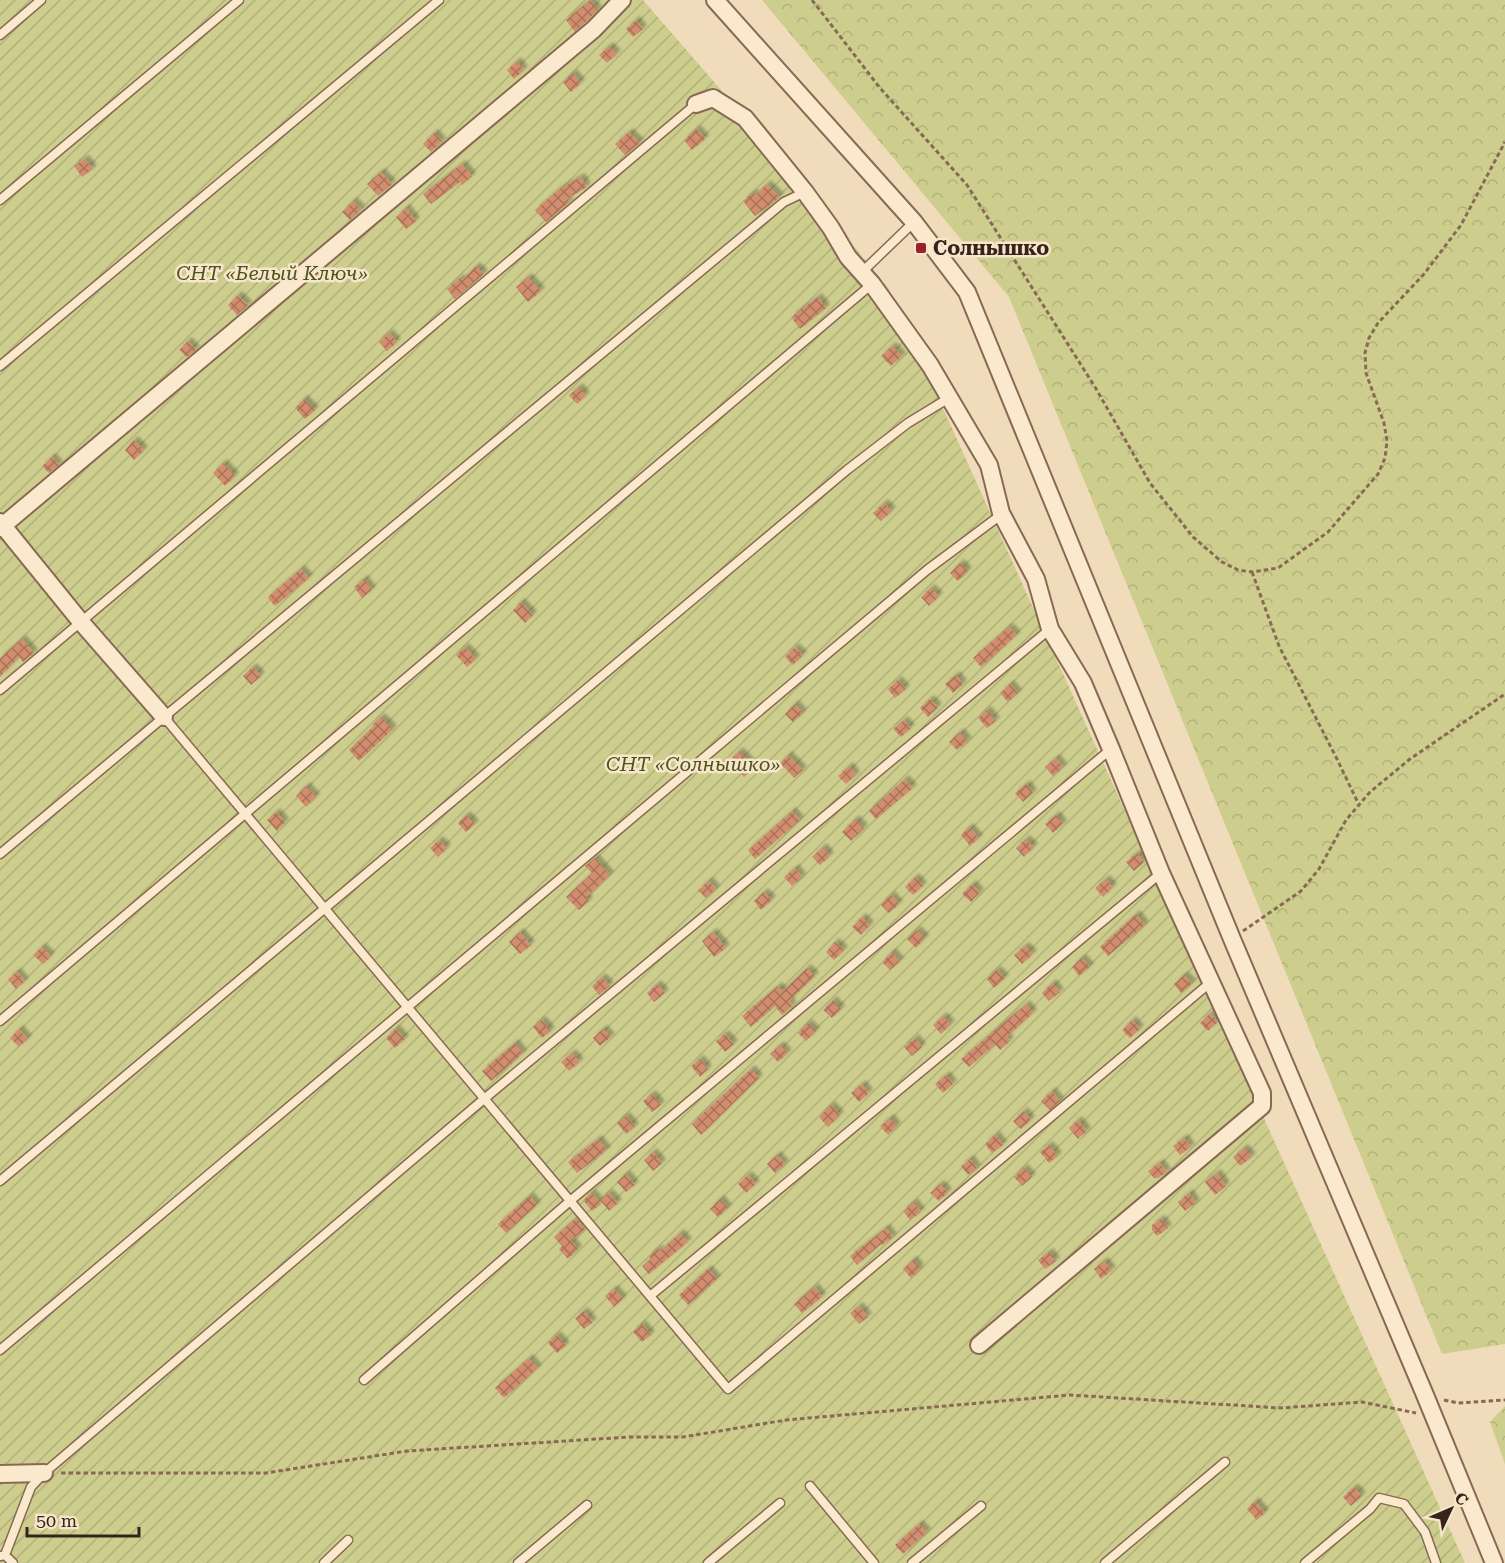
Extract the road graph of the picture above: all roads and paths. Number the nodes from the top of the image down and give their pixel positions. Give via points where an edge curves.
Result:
1 (41, 0) edge
2 (239, 0) edge
3 (439, 0) edge
4 (622, 0) edge
5 (716, 0) edge
6 (812, 0) edge
7 (0, 35) edge
8 (696, 104) joint
9 (1505, 142) edge
10 (805, 192) junction
11 (0, 200) edge
12 (914, 222) junction
13 (867, 279) junction
14 (0, 366) edge
15 (949, 398) junction
16 (1002, 514) junction
17 (1, 525) edge
18 (1252, 572) junction
19 (81, 622) junction
20 (1050, 629) junction
21 (0, 690) edge
22 (1505, 694) edge
23 (164, 717) junction
24 (1111, 749) junction
25 (1359, 805) junction
26 (245, 814) junction
27 (0, 854) edge
28 (1161, 873) junction
29 (324, 908) junction
30 (1232, 939) junction
31 (1211, 982) junction
32 (408, 1007) junction
33 (0, 1021) edge
34 (484, 1099) junction
35 (0, 1181) edge
36 (570, 1201) junction
37 (650, 1296) junction
38 (980, 1346) dead end
39 (0, 1350) edge
40 (364, 1380) dead end
41 (1425, 1395) junction
42 (1505, 1400) edge
43 (1434, 1417) junction
44 (1225, 1462) dead end
45 (44, 1473) junction
46 (0, 1474) edge
47 (810, 1486) dead end
48 (780, 1503) dead end
49 (587, 1505) dead end
50 (981, 1506) dead end
51 (348, 1540) dead end
52 (3, 1556) edge
53 (13, 1563) edge
54 (324, 1563) edge
55 (518, 1563) edge
56 (708, 1563) edge
57 (874, 1563) edge
58 (912, 1563) edge
59 (1105, 1563) edge
60 (1305, 1563) edge
61 (1436, 1563) edge
62 (1494, 1563) edge

1 - 7 lane
2 - 11 lane
3 - 14 lane
4 - 17 street via 585,36
5 - 12 street
6 - 18 path via 880,88 967,185 1095,387 1150,483 1193,537 1222,562
8 - 10 street via 713,98 745,118
8 - 19 lane
9 - 18 path via 1461,225 1369,338 1366,373 1387,441 1378,474 1328,532 1278,568
10 - 13 street
10 - 23 lane via 784,202
12 - 13 lane
12 - 30 street via 967,292
13 - 15 street via 930,365
13 - 26 lane
15 - 16 street via 989,465
15 - 29 lane via 908,423 847,470
16 - 20 street via 1036,579
16 - 32 lane via 927,570
17 - 19 street
18 - 25 path via 1279,645
19 - 21 lane
19 - 23 street
20 - 24 street via 1083,683
20 - 34 lane
22 - 25 path via 1410,759
23 - 26 lane
23 - 27 lane
24 - 28 street
24 - 36 lane
25 - 30 path via 1301,891
26 - 29 lane
26 - 33 lane
28 - 31 street
28 - 37 lane
29 - 32 lane
29 - 35 lane
30 - 41 street
31 - 37 lane via 728,1389
31 - 38 street via 1262,1093 1262,1106
32 - 34 lane
32 - 39 lane
34 - 36 lane
34 - 45 lane
36 - 37 lane
36 - 40 lane
41 - 42 path via 1458,1403
41 - 43 street
43 - 45 path via 1362,1402 1281,1407 1070,1395 786,1420 683,1437 407,1451 266,1473
43 - 62 street
44 - 59 lane
45 - 46 street
45 - 52 lane via 31,1488
47 - 57 lane
48 - 56 lane
49 - 55 lane
50 - 58 lane
51 - 54 lane
52 - 53 lane
60 - 61 lane via 1379,1498 1404,1504 1425,1532

